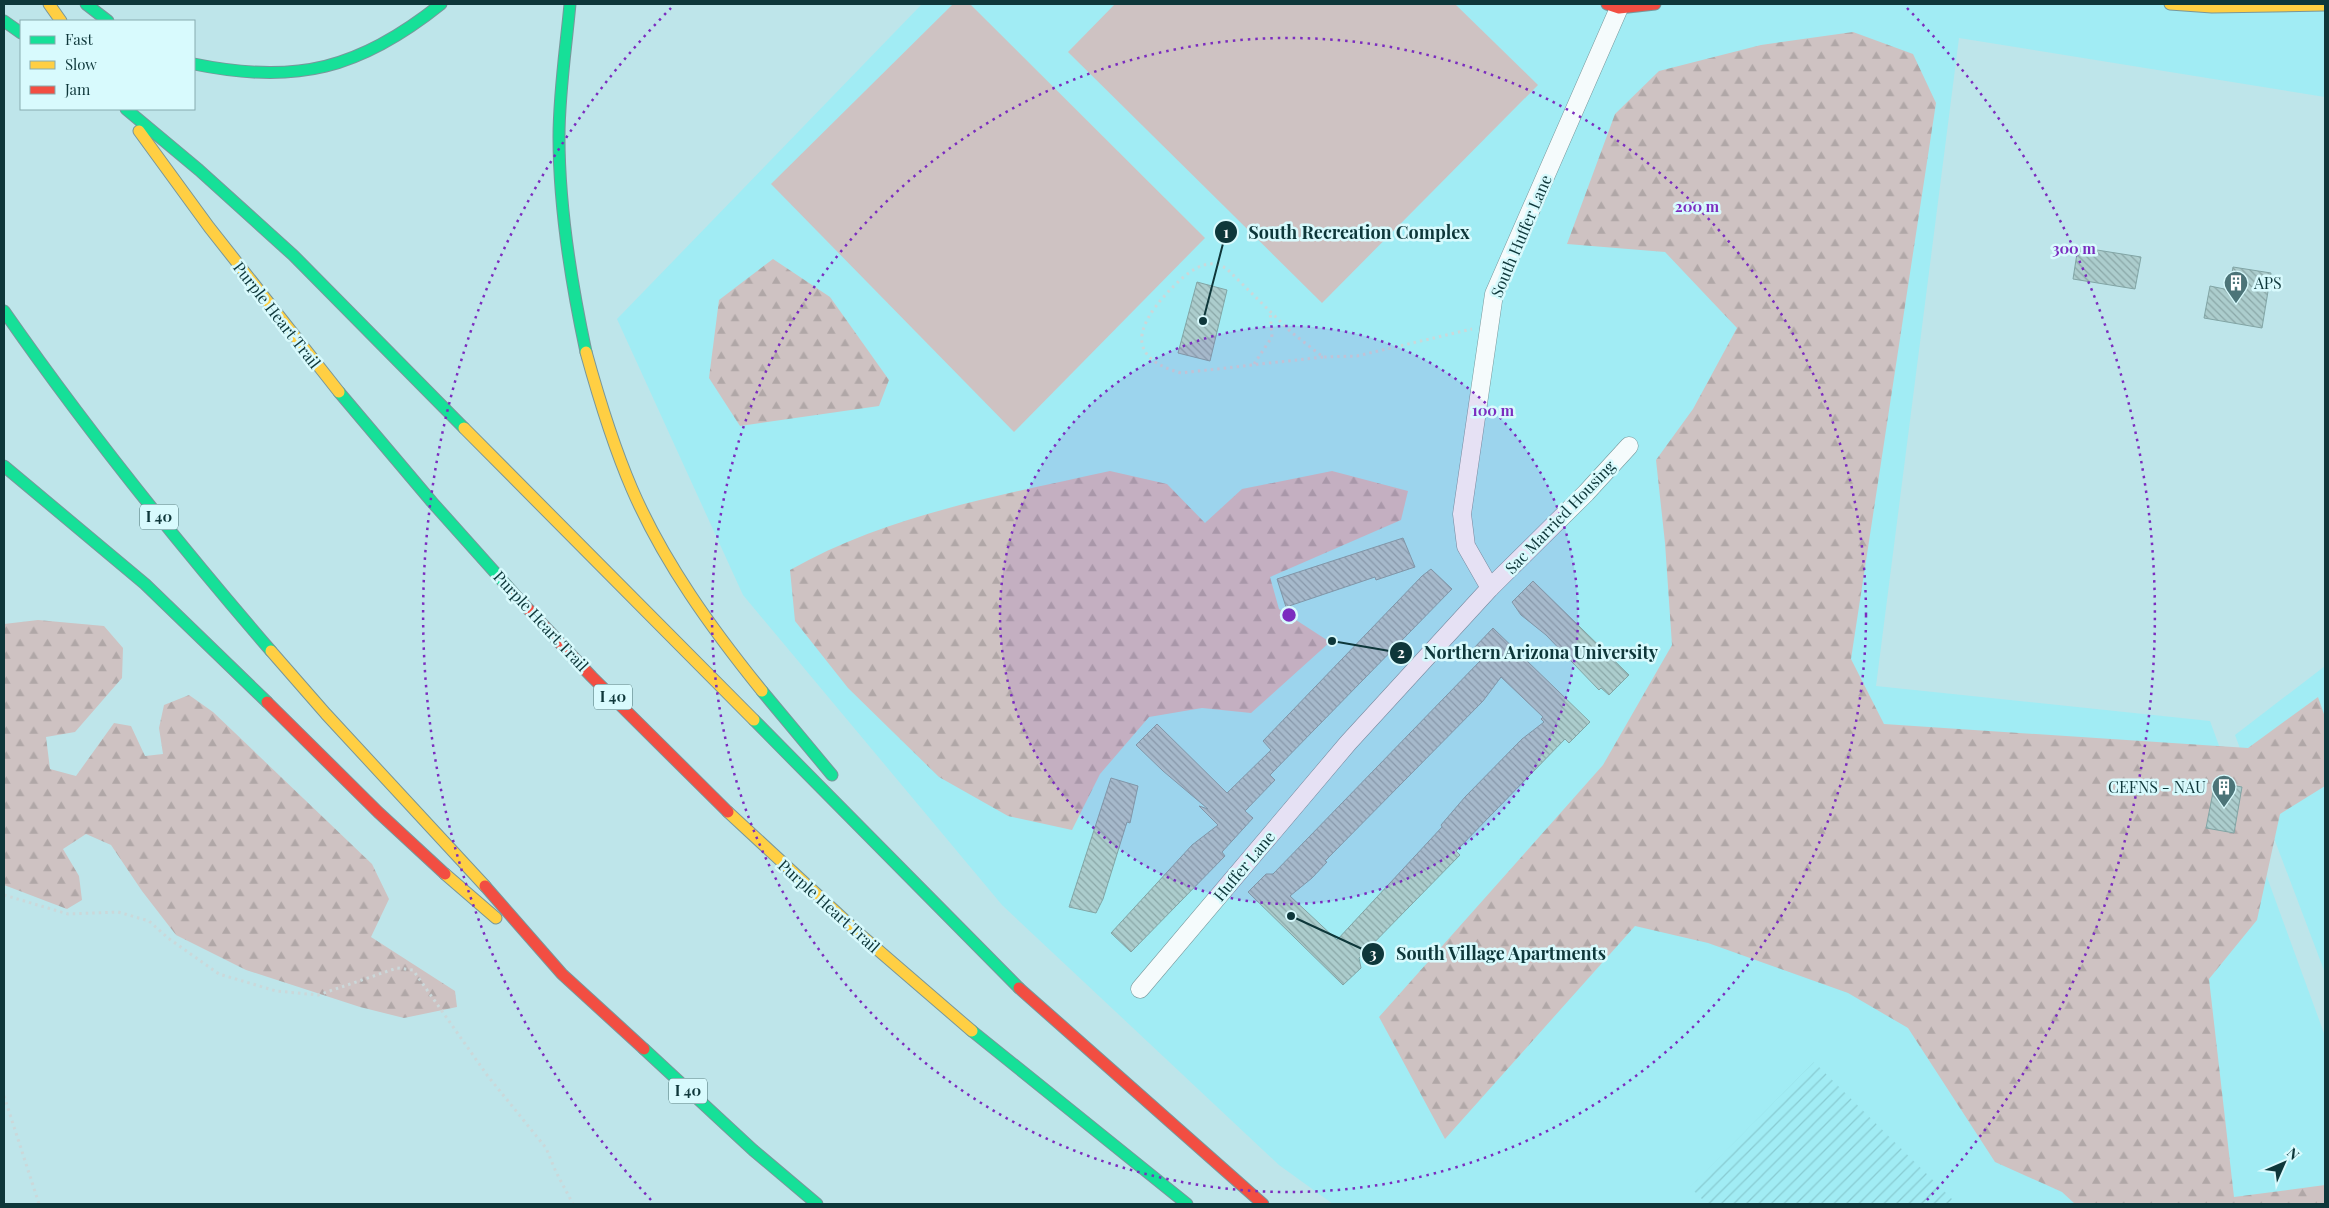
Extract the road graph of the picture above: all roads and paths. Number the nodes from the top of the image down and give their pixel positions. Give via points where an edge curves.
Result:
1 (49, 4) edge
2 (86, 4) edge
3 (441, 4) edge
4 (570, 4) edge
5 (1655, 4) edge
6 (2170, 4) edge
7 (2325, 5) edge
8 (1613, 6) edge
9 (60, 20) edge
10 (107, 20) edge
11 (4, 21) edge
12 (20, 32) edge
13 (195, 64) edge
14 (126, 110) edge
15 (126, 110) edge
16 (1270, 310) junction
17 (4, 311) edge
18 (1490, 325) junction
19 (1323, 357) junction
20 (1254, 364) junction
21 (1629, 446) dead end
22 (4, 466) edge
23 (1490, 588) junction
24 (842, 786) dead end
25 (872, 822) dead end
26 (921, 888) junction
27 (4, 895) edge
28 (562, 974) junction
29 (1140, 990) dead end
30 (4, 1096) edge
31 (39, 1204) edge
32 (573, 1204) edge
33 (817, 1204) edge
34 (1188, 1204) edge
35 (1263, 1204) edge

1 - 9 main road
2 - 10 main road
3 - 13 main road via 392,41 361,57 330,67 269,74 234,72
4 - 24 main road via 559,136 562,188 574,297 598,394 627,475 677,575 762,692
5 - 8 main road
6 - 7 main road via 2212,7
8 - 18 street, South Huffer Lane via 1494,294
11 - 12 main road
14 - 26 main road via 247,210 316,277
15 - 34 main road, Purple Heart Trail / I 40 via 241,270 358,417 501,579 656,743 760,844 905,975 1027,1077
16 - 19 path via 1291,332
16 - 20 path via 1272,337
16 - 20 path via 1226,268 1214,264 1185,274 1151,310 1140,333 1143,348 1161,368 1168,370 1181,373
17 - 28 main road, I 40 via 51,379 209,579 326,714 457,853
18 - 19 path via 1357,356
18 - 23 street, South Huffer Lane via 1462,514 1466,546
19 - 20 path
21 - 23 street, Sac Married Housing via 1586,494
22 - 28 main road via 140,580 441,873
23 - 29 street, Huffer Lane via 1348,743
25 - 26 main road
26 - 35 main road via 1029,997
27 - 32 path via 68,914 118,912 149,921 219,974 276,991 318,995 397,968 413,970 487,1075 546,1148
28 - 33 main road, I 40 via 753,1150
30 - 31 path

